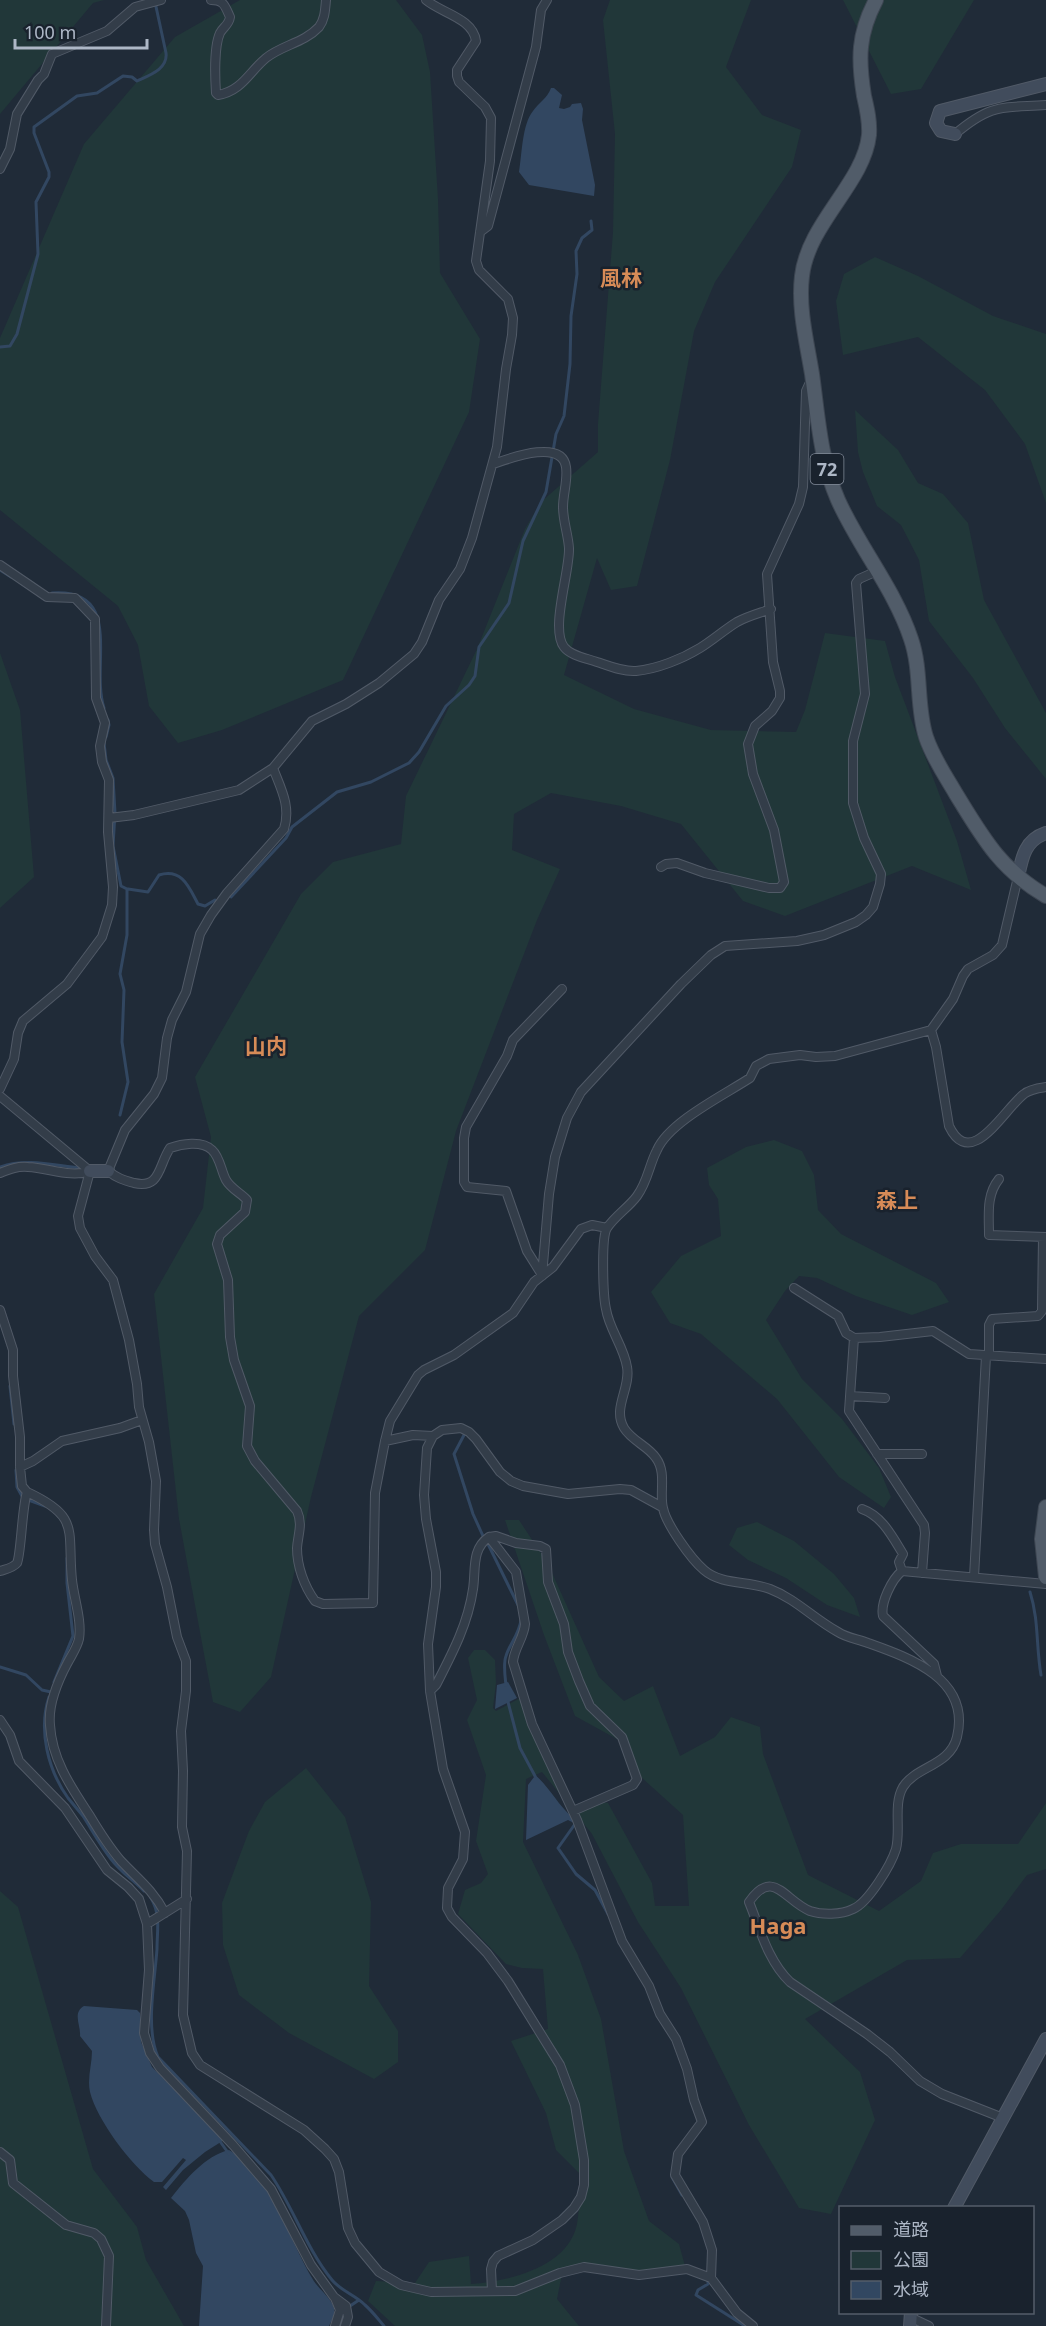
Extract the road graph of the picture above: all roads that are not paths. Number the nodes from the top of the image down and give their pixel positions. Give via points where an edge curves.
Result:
1 (211, 0) edge
2 (326, 0) edge
3 (426, 0) edge
4 (547, 0) edge
5 (876, 0) edge
6 (157, 1) edge
7 (1046, 84) edge
8 (1046, 105) edge
9 (955, 134) joint
10 (0, 169) edge
11 (480, 232) junction
12 (812, 377) junction
13 (493, 464) junction
14 (0, 566) edge
15 (877, 571) junction
16 (771, 609) junction
17 (273, 768) junction
18 (114, 817) junction
19 (1046, 833) edge
20 (661, 867) dead end
21 (1018, 877) junction
22 (1046, 896) edge
23 (562, 989) dead end
24 (931, 1030) junction
25 (1046, 1087) edge
26 (0, 1089) edge
27 (0, 1096) edge
28 (90, 1171) junction
29 (108, 1171) junction
30 (0, 1173) edge
31 (999, 1179) dead end
32 (607, 1228) junction
33 (1045, 1237) edge
34 (542, 1276) junction
35 (794, 1288) dead end
36 (0, 1310) edge
37 (854, 1338) junction
38 (987, 1356) junction
39 (1046, 1359) edge
40 (850, 1396) junction
41 (885, 1398) dead end
42 (142, 1420) junction
43 (433, 1436) junction
44 (385, 1441) junction
45 (878, 1454) junction
46 (922, 1454) dead end
47 (20, 1467) junction
48 (26, 1497) junction
49 (662, 1506) junction
50 (1046, 1507) edge
51 (862, 1509) dead end
52 (489, 1537) junction
53 (0, 1571) edge
54 (902, 1571) junction
55 (922, 1573) junction
56 (1046, 1576) edge
57 (974, 1577) junction
58 (1046, 1584) edge
59 (937, 1676) junction
60 (430, 1691) junction
61 (0, 1720) edge
62 (68, 1799) junction
63 (573, 1811) junction
64 (187, 1899) junction
65 (163, 1914) junction
66 (150, 1922) junction
67 (1046, 2039) edge
68 (1003, 2118) junction
69 (0, 2151) edge
70 (955, 2206) edge
71 (709, 2278) junction
72 (492, 2290) junction
73 (334, 2297) junction
74 (910, 2319) edge
75 (106, 2326) edge
76 (335, 2326) edge
77 (345, 2326) edge
78 (753, 2326) edge
79 (929, 2326) edge

1 - 2 street via 224,3 231,17 220,33 217,48 218,95 240,86 267,57 303,40 324,18
3 - 11 street via 469,26 475,34 476,41 457,76 491,118 490,161
4 - 11 street via 488,226
5 - 12 main road, 72 via 861,42 869,118 865,152 816,234 802,277 802,310
6 - 10 street via 135,7 107,31 52,54 44,74 17,114 10,149
7 - 9 street via 940,111 936,123 941,131
8 - 9 street via 996,108 975,117
11 - 13 street via 478,270 508,299 513,318
12 - 15 main road, 72 via 828,475
12 - 16 street via 806,391 803,487 767,574
13 - 16 street via 524,453 552,454 566,464 563,516 569,548 560,640 574,654 623,670 644,670 681,658 738,622
13 - 17 street via 460,570 439,600 414,654 379,683 312,722
14 - 18 street via 51,598 75,598 95,619 96,698 105,723 100,746
15 - 21 main road, 72 via 912,640 926,736 936,761 986,844
15 - 34 street via 856,583 865,694 853,741 853,803 881,874 873,907 856,922 824,935 725,946 681,984 581,1092 567,1118 555,1157
16 - 20 street via 773,662 780,698 754,726 748,744 753,774 774,830 784,882 780,888 769,888 677,863
17 - 18 street via 239,790
17 - 29 street via 287,803 284,829 227,893 200,934 186,992 167,1038 162,1078 125,1130
18 - 26 street via 108,832 113,895 106,930 67,984 23,1021 14,1059
19 - 21 street via 1029,843
21 - 22 main road, 72
21 - 24 street via 1002,945 963,976 953,999
23 - 34 street via 513,1040 466,1127 464,1138 464,1182 467,1186 507,1191 526,1251
24 - 25 street via 949,1126 963,1143 975,1142 1024,1093
24 - 32 street via 835,1056 783,1057 756,1066 750,1078 677,1125 657,1148 650,1173 636,1197
27 - 28 street
28 - 29 street
28 - 30 street via 81,1174 16,1167
28 - 42 street via 78,1216 80,1228 116,1288
29 - 44 street via 117,1178 151,1184 170,1148 191,1144 207,1147 215,1154 227,1181 246,1200 245,1212 220,1235 216,1244 228,1280 234,1360 250,1406 247,1446 301,1520 297,1548 301,1575 315,1601 374,1603 375,1493
31 - 33 street via 990,1198 989,1235
32 - 34 street via 581,1228
32 - 49 street via 603,1244 606,1309 628,1370 621,1420 631,1437 656,1458 663,1483
33 - 38 street via 1042,1311 1038,1316 992,1319
34 - 44 street via 513,1313 418,1375 390,1421
35 - 37 street via 838,1316 846,1333
36 - 47 street via 13,1350
37 - 38 street via 933,1332 969,1354
37 - 40 street
38 - 39 street
38 - 57 street
40 - 41 street
40 - 45 street via 849,1411
42 - 47 street via 62,1441
42 - 64 street via 156,1481 155,1544 186,1661 181,1731
43 - 44 street via 413,1435
43 - 49 street via 451,1428 469,1432 500,1472 523,1486 568,1494 630,1490
43 - 60 street via 427,1448 424,1495 436,1587 428,1644
45 - 46 street
45 - 55 street via 924,1525
47 - 48 street
48 - 53 street via 18,1560
48 - 62 street via 57,1509 65,1518 72,1539 79,1640 49,1715
49 - 59 street via 669,1523 707,1573 788,1597 842,1635 911,1660
50 - 56 main road via 1042,1539
51 - 54 street via 892,1534 903,1554 899,1562
52 - 60 street via 479,1545 475,1558 473,1588 461,1633
52 - 63 street via 516,1572 525,1631 513,1662 532,1724
52 - 63 street via 546,1549 548,1582 579,1681 590,1706 622,1737 637,1779 633,1785
54 - 55 street
54 - 59 street via 895,1577 883,1616 934,1664
55 - 57 street
57 - 58 street
59 - 68 street via 956,1702 957,1736 943,1759 902,1788 896,1849 872,1893 855,1909 840,1913 812,1912 777,1887 764,1887 749,1902 779,1972 790,1982 867,2034 920,2081
60 - 72 street via 443,1769 465,1832 463,1859 448,1888 447,1908 508,1981 560,2065 575,2105 584,2160 581,2197 562,2220 498,2256 491,2269
61 - 62 street via 10,1734 19,1761
62 - 65 street via 150,1888
62 - 66 street via 107,1870 139,1899
63 - 71 street via 622,1941 678,2045 701,2116 700,2125 678,2154 675,2175 703,2222 712,2250
64 - 65 street
64 - 72 street via 183,2014 192,2053 200,2065 325,2148 339,2172 351,2236 379,2272 401,2285 431,2292
65 - 66 street
66 - 73 street via 144,2033 150,2054 271,2189 311,2265
67 - 68 street
68 - 70 street
69 - 75 street via 10,2160 13,2183 66,2225 101,2239 109,2256
71 - 72 street via 687,2269 639,2275 584,2267 515,2291
71 - 78 street via 737,2313
73 - 76 street via 340,2310
73 - 77 street via 346,2306
74 - 79 street

